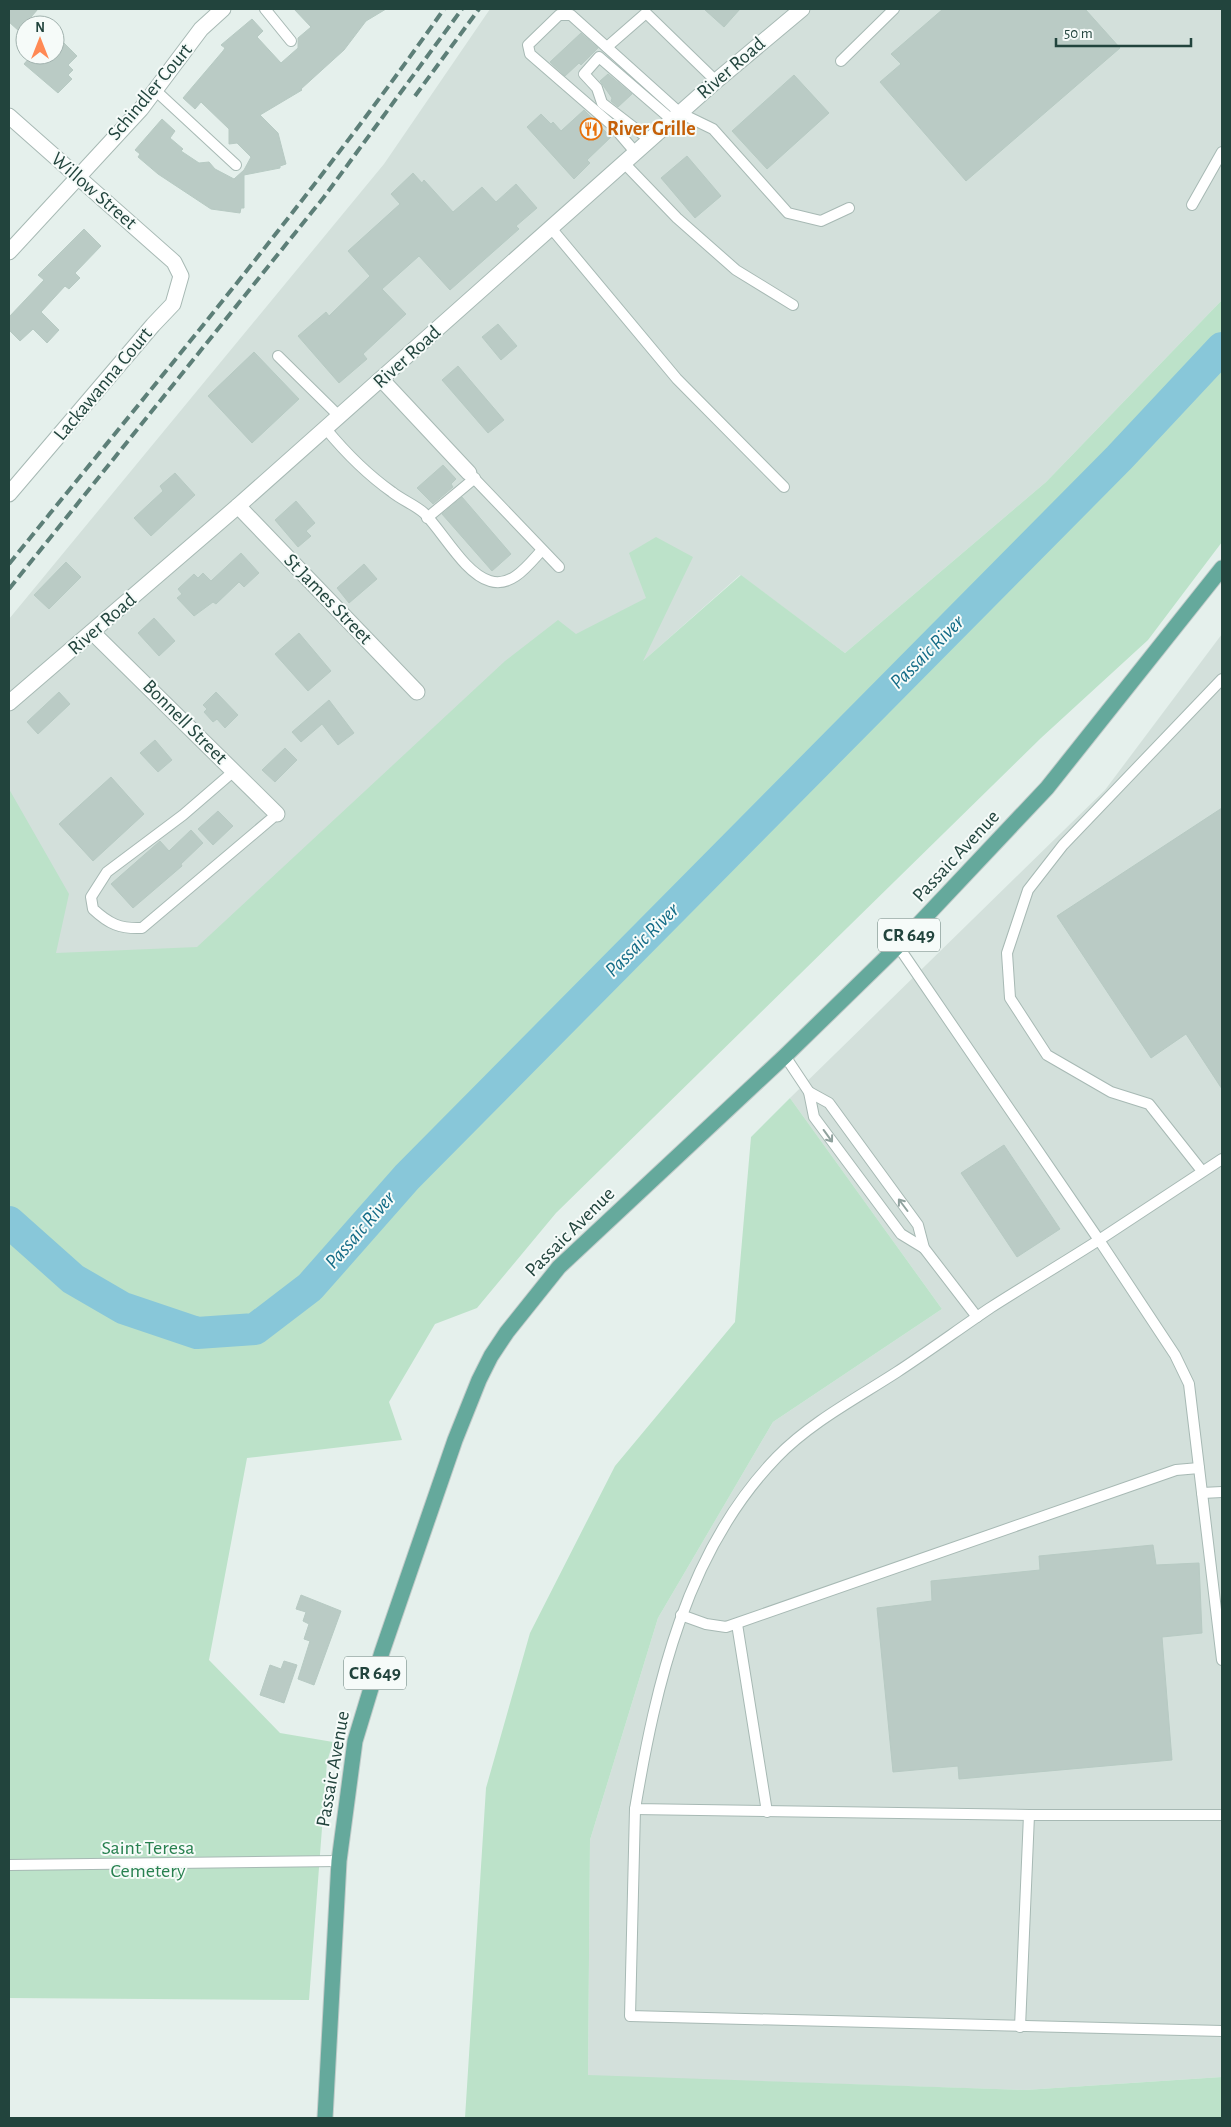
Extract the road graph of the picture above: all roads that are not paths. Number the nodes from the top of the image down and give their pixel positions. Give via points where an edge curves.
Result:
1 (223, 9) edge
2 (265, 9) edge
3 (802, 9) edge
4 (894, 9) edge
5 (291, 41) dead end
6 (607, 47) junction
7 (841, 61) dead end
8 (716, 81) junction
9 (155, 90) junction
10 (9, 116) edge
11 (676, 116) junction
12 (650, 140) junction
13 (1222, 152) edge
14 (636, 153) junction
15 (624, 164) junction
16 (236, 165) dead end
17 (77, 176) junction
18 (1192, 205) dead end
19 (849, 208) dead end
20 (550, 228) junction
21 (9, 252) edge
22 (178, 267) joint
23 (793, 305) dead end
24 (278, 356) dead end
25 (382, 380) junction
26 (340, 417) junction
27 (326, 429) junction
28 (472, 475) junction
29 (784, 487) dead end
30 (9, 494) edge
31 (238, 506) junction
32 (428, 518) junction
33 (542, 550) junction
34 (559, 567) dead end
35 (1222, 568) edge
36 (92, 632) junction
37 (1222, 679) edge
38 (417, 692) dead end
39 (9, 704) edge
40 (234, 771) junction
41 (277, 814) joint
42 (898, 946) junction
43 (786, 1056) junction
44 (809, 1092) junction
45 (1222, 1159) edge
46 (1202, 1171) junction
47 (1099, 1240) junction
48 (924, 1248) junction
49 (977, 1318) junction
50 (1199, 1468) junction
51 (1222, 1492) edge
52 (1202, 1493) junction
53 (681, 1615) junction
54 (737, 1624) junction
55 (1222, 1660) edge
56 (635, 1809) junction
57 (767, 1812) junction
58 (1029, 1815) junction
59 (1222, 1815) edge
60 (339, 1861) junction
61 (9, 1865) edge
62 (1020, 2027) junction
63 (1222, 2031) edge
64 (325, 2118) edge

1 - 9 street, Schindler Court via 201,29
2 - 5 lane
3 - 8 street, River Road
4 - 7 lane
6 - 8 lane via 646,12
6 - 11 lane
6 - 14 lane via 572,15 559,15 528,45 530,54 613,126
8 - 11 street, River Road
9 - 16 lane
9 - 17 street, Schindler Court
10 - 17 street, Willow Street
11 - 12 street, River Road
11 - 12 lane via 599,58 584,74 597,88 602,103
11 - 19 lane via 713,129 788,213 820,221
12 - 14 street, River Road
13 - 18 lane
14 - 15 street, River Road
15 - 20 street, River Road
15 - 23 lane via 677,218 736,270
17 - 21 street, Schindler Court
17 - 22 street, Willow Street
20 - 25 street, River Road
20 - 29 lane via 676,379
22 - 30 street, Lackawanna Court via 181,276 173,304
24 - 26 lane
25 - 26 street, River Road
25 - 28 street
26 - 27 street, River Road
27 - 31 street, River Road
27 - 32 lane via 342,449 390,492
28 - 32 lane
28 - 33 lane
31 - 36 street, River Road
31 - 38 street, St James Street
32 - 33 lane via 477,576 491,582 505,581 522,572
33 - 34 lane
35 - 42 main road, Passaic Avenue / CR 649 via 1048,788
36 - 39 street, River Road
36 - 40 street, Bonnell Street
37 - 46 lane via 1063,845 1028,890 1007,953 1010,998 1047,1055 1111,1092 1149,1104
40 - 41 street, Bonnell Street
40 - 41 lane via 183,815 107,872 91,897 93,909 124,929 142,928
42 - 43 main road, Passaic Avenue / CR 649
42 - 47 lane
43 - 44 lane
43 - 60 main road, Passaic Avenue / CR 649 via 559,1267 506,1332 492,1356 455,1440 363,1710 349,1773
48 -> 44 lane via 918,1225 829,1103
44 -> 48 lane via 814,1117 856,1174 901,1234
45 - 46 lane
46 - 47 lane
47 - 49 lane
47 - 50 lane via 1182,1367 1189,1384
48 - 49 lane
49 - 53 lane via 813,1426 777,1457 740,1502 703,1564
50 - 52 lane
50 - 54 lane via 1176,1470
51 - 52 lane
52 - 55 lane
53 - 54 lane via 726,1628
53 - 56 lane via 660,1684
54 - 57 lane
56 - 57 lane
56 - 62 lane via 630,2016
57 - 58 lane
58 - 59 lane
58 - 62 lane
60 - 61 lane
60 - 64 main road, Passaic Avenue / CR 649
62 - 63 lane

